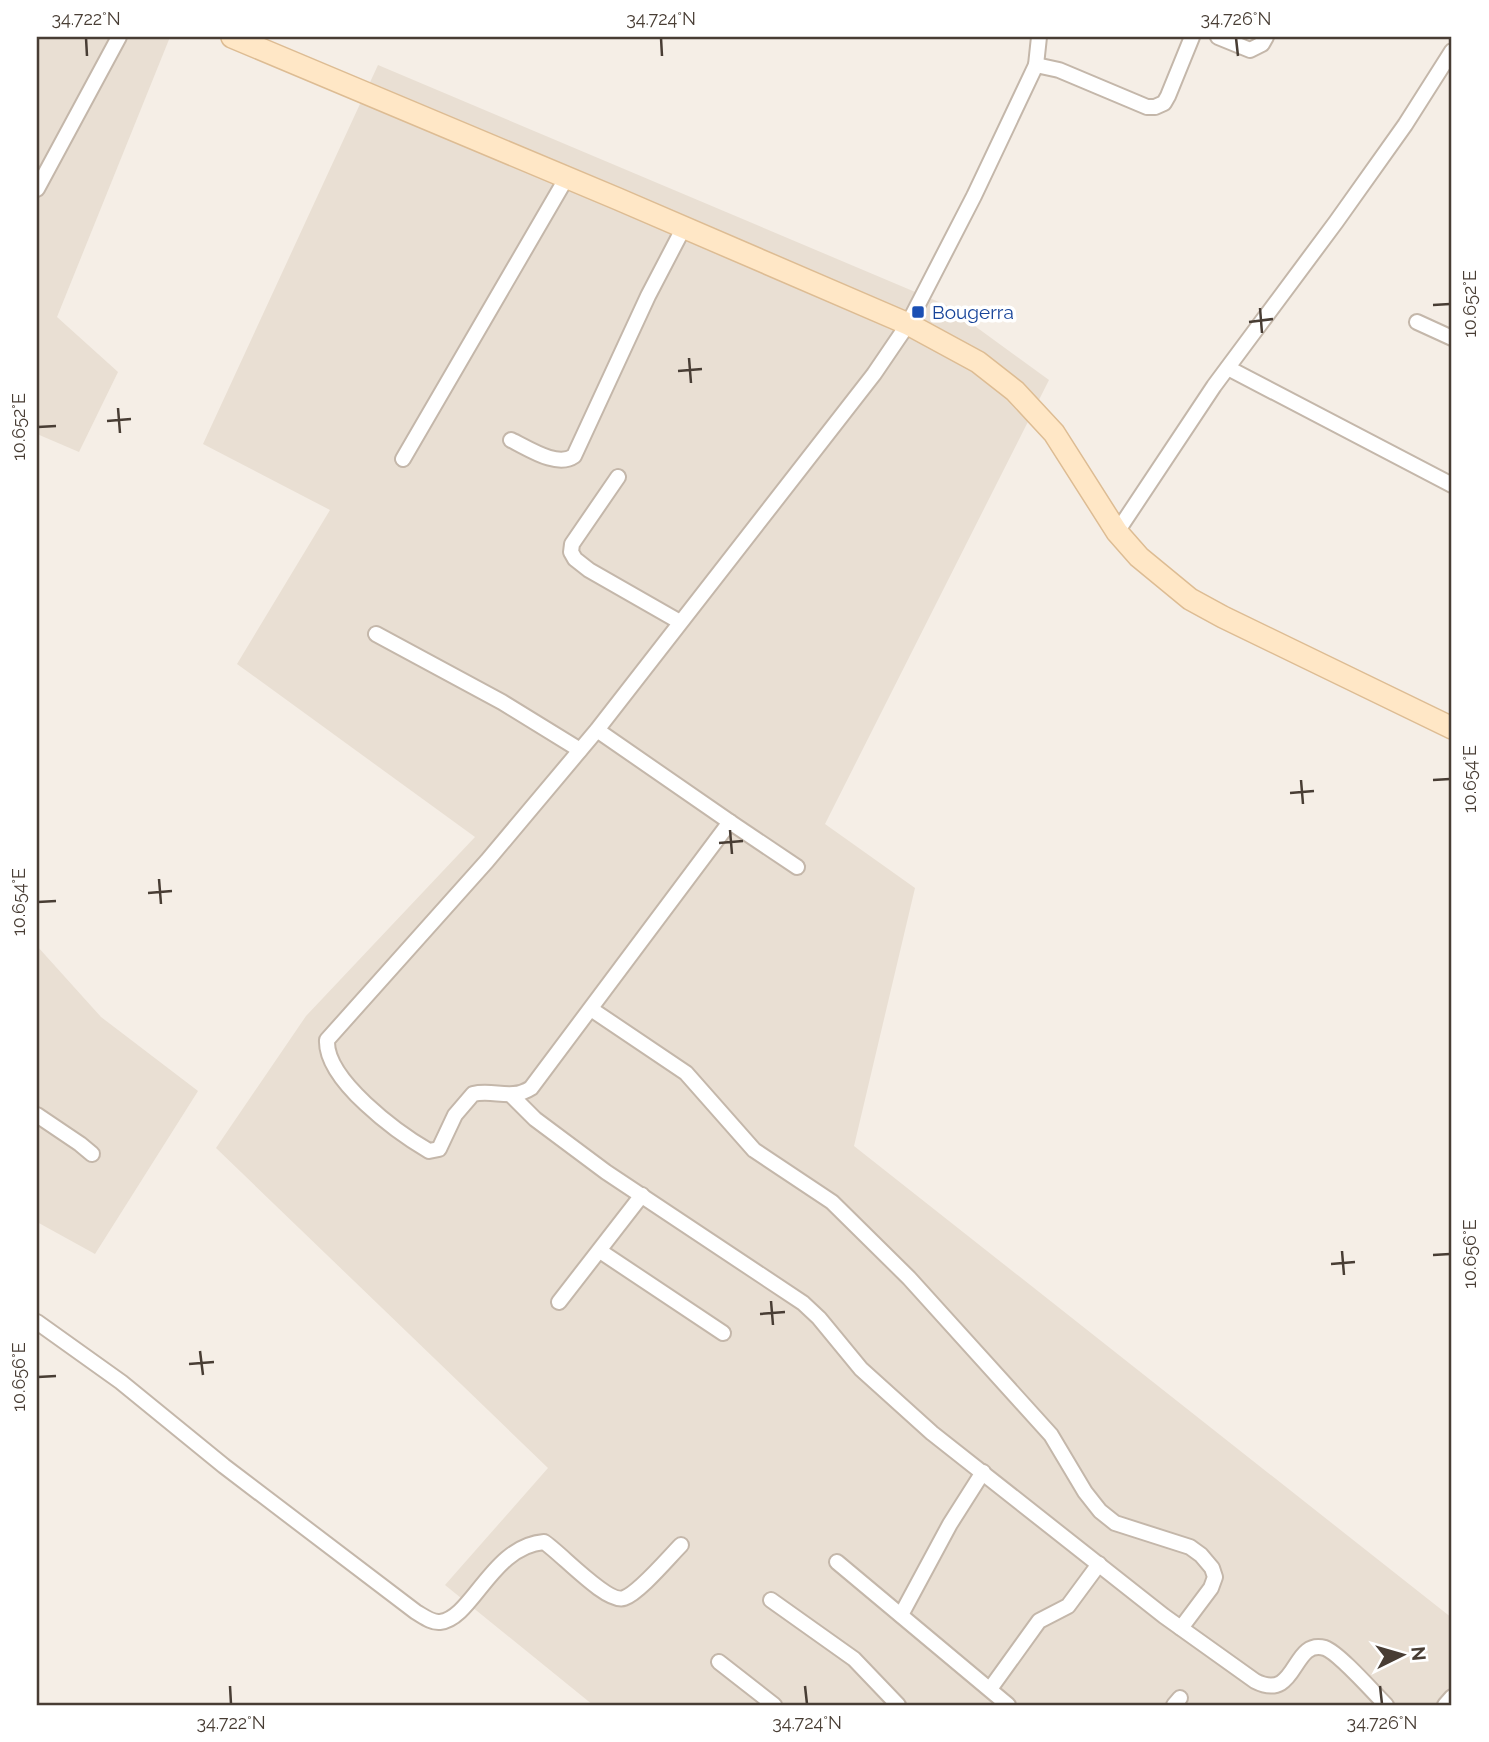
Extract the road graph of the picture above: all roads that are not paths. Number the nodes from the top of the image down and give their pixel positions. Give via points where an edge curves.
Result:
1 (119, 37) edge
2 (232, 37) edge
3 (1039, 37) edge
4 (1192, 37) edge
5 (1219, 37) edge
6 (1266, 37) edge
7 (1452, 51) edge
8 (1036, 65) junction
9 (567, 177) junction
10 (37, 189) edge
11 (684, 227) junction
12 (1417, 322) dead end
13 (908, 324) junction
14 (1452, 338) edge
15 (1228, 368) junction
16 (511, 440) dead end
17 (403, 459) dead end
18 (618, 477) dead end
19 (1452, 485) edge
20 (1117, 532) junction
21 (680, 622) junction
22 (376, 634) dead end
23 (1452, 728) edge
24 (597, 730) junction
25 (580, 750) junction
26 (730, 822) junction
27 (797, 867) dead end
28 (591, 1009) junction
29 (512, 1096) junction
30 (37, 1115) edge
31 (92, 1154) dead end
32 (642, 1195) junction
33 (600, 1251) junction
34 (558, 1302) dead end
35 (37, 1322) edge
36 (723, 1333) dead end
37 (983, 1472) junction
38 (681, 1545) dead end
39 (837, 1562) dead end
40 (1098, 1563) junction
41 (771, 1600) dead end
42 (901, 1615) junction
43 (1181, 1629) junction
44 (719, 1661) dead end
45 (990, 1689) junction
46 (1452, 1697) edge
47 (774, 1705) edge
48 (898, 1705) edge
49 (1008, 1705) edge
50 (1386, 1705) edge
51 (1444, 1705) edge

1 - 10 street
2 - 9 main road
3 - 8 street
4 - 8 street via 1168,96 1155,107
5 - 6 street via 1250,50
7 - 15 street via 1405,125
8 - 13 street
9 - 11 main road
9 - 17 street
11 - 13 main road
11 - 16 street via 574,456 553,459
12 - 14 street
13 - 20 main road via 978,362 1016,391 1054,433
13 - 21 street
15 - 19 street
15 - 20 street
18 - 21 street via 571,552 589,570
20 - 23 main road via 1146,563 1191,599
21 - 24 street
22 - 25 street
24 - 25 street
24 - 26 street
25 - 29 street via 327,1040 330,1059 355,1093 429,1151 439,1149 455,1115 473,1094
26 - 27 street
26 - 28 street
28 - 29 street via 531,1088
28 - 43 street via 685,1073 754,1150 832,1202 909,1278 1051,1436 1100,1511 1115,1523 1190,1547 1201,1555 1215,1577
29 - 32 street via 564,1142
30 - 31 street
32 - 33 street
32 - 37 street via 803,1303 880,1388
33 - 34 street
33 - 36 street
35 - 38 street via 432,1622 442,1623 454,1616 505,1559 532,1543 544,1542 604,1592 620,1599 636,1590
37 - 40 street
37 - 42 street
39 - 42 street
40 - 43 street
40 - 45 street via 1068,1606 1039,1621
41 - 48 street via 853,1659
42 - 45 street
43 - 50 street via 1255,1681 1275,1688 1307,1652 1325,1648
44 - 47 street
45 - 49 street
46 - 51 street

